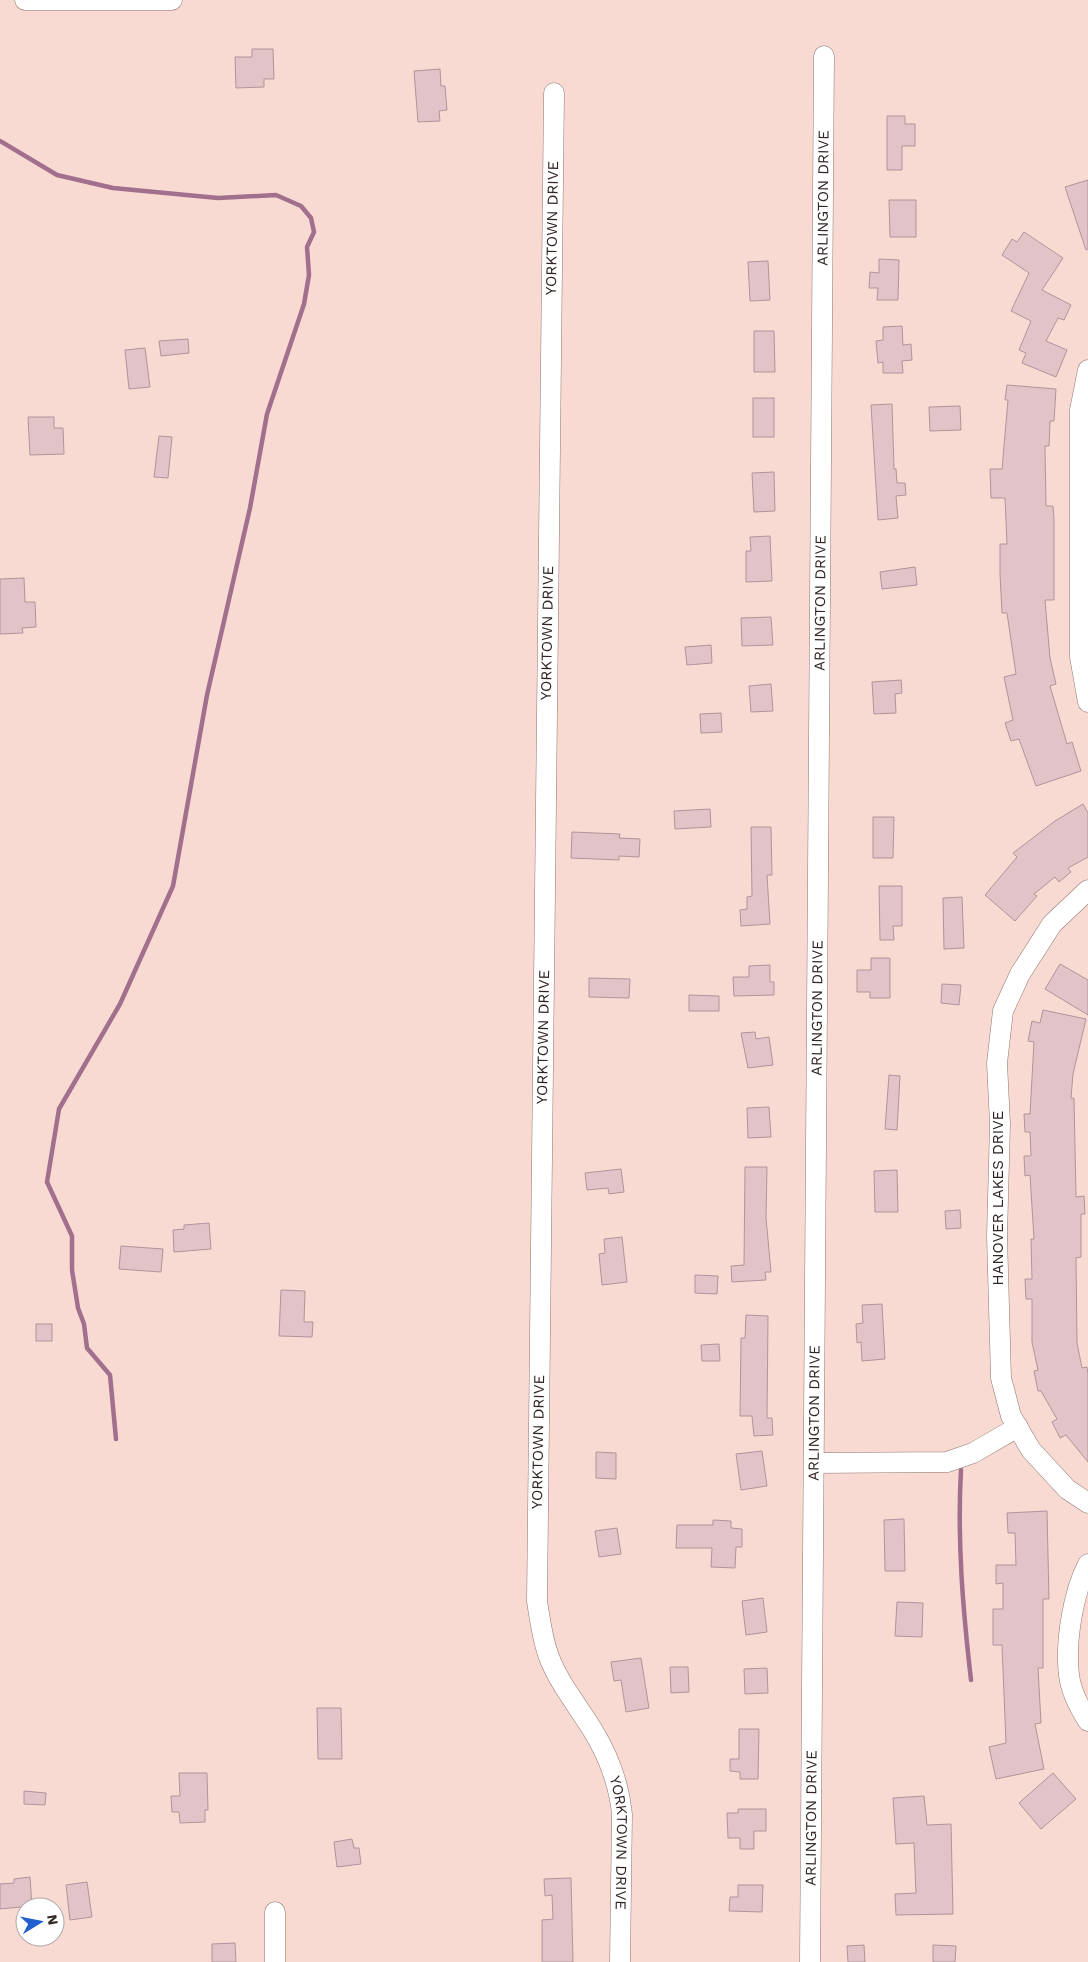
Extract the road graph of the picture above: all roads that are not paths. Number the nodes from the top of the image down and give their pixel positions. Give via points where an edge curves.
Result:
1 (25, 0) edge
2 (172, 0) edge
3 (824, 56) dead end
4 (554, 93) dead end
5 (1088, 370) edge
6 (1088, 702) edge
7 (1088, 890) edge
8 (1018, 1427) junction
9 (815, 1463) junction
10 (1088, 1503) edge
11 (1088, 1564) edge
12 (1088, 1721) edge
13 (275, 1912) dead end
14 (275, 1962) edge
15 (620, 1962) edge
16 (810, 1962) edge

1 - 2 street
3 - 9 street, ARLINGTON DRIVE
4 - 15 street, YORKTOWN DRIVE via 537,1601 541,1633 549,1657 606,1754 619,1789 622,1814
5 - 6 street via 1080,420 1080,657
7 - 8 street, HANOVER LAKES DRIVE via 1052,924 1020,974 1003,1011 997,1063 1001,1378 1011,1416
8 - 9 street via 974,1453 947,1462
8 - 10 street, HANOVER LAKES DRIVE via 1031,1450 1067,1489
9 - 16 street, ARLINGTON DRIVE
11 - 12 street via 1079,1581 1070,1634 1069,1674 1076,1702
13 - 14 street

